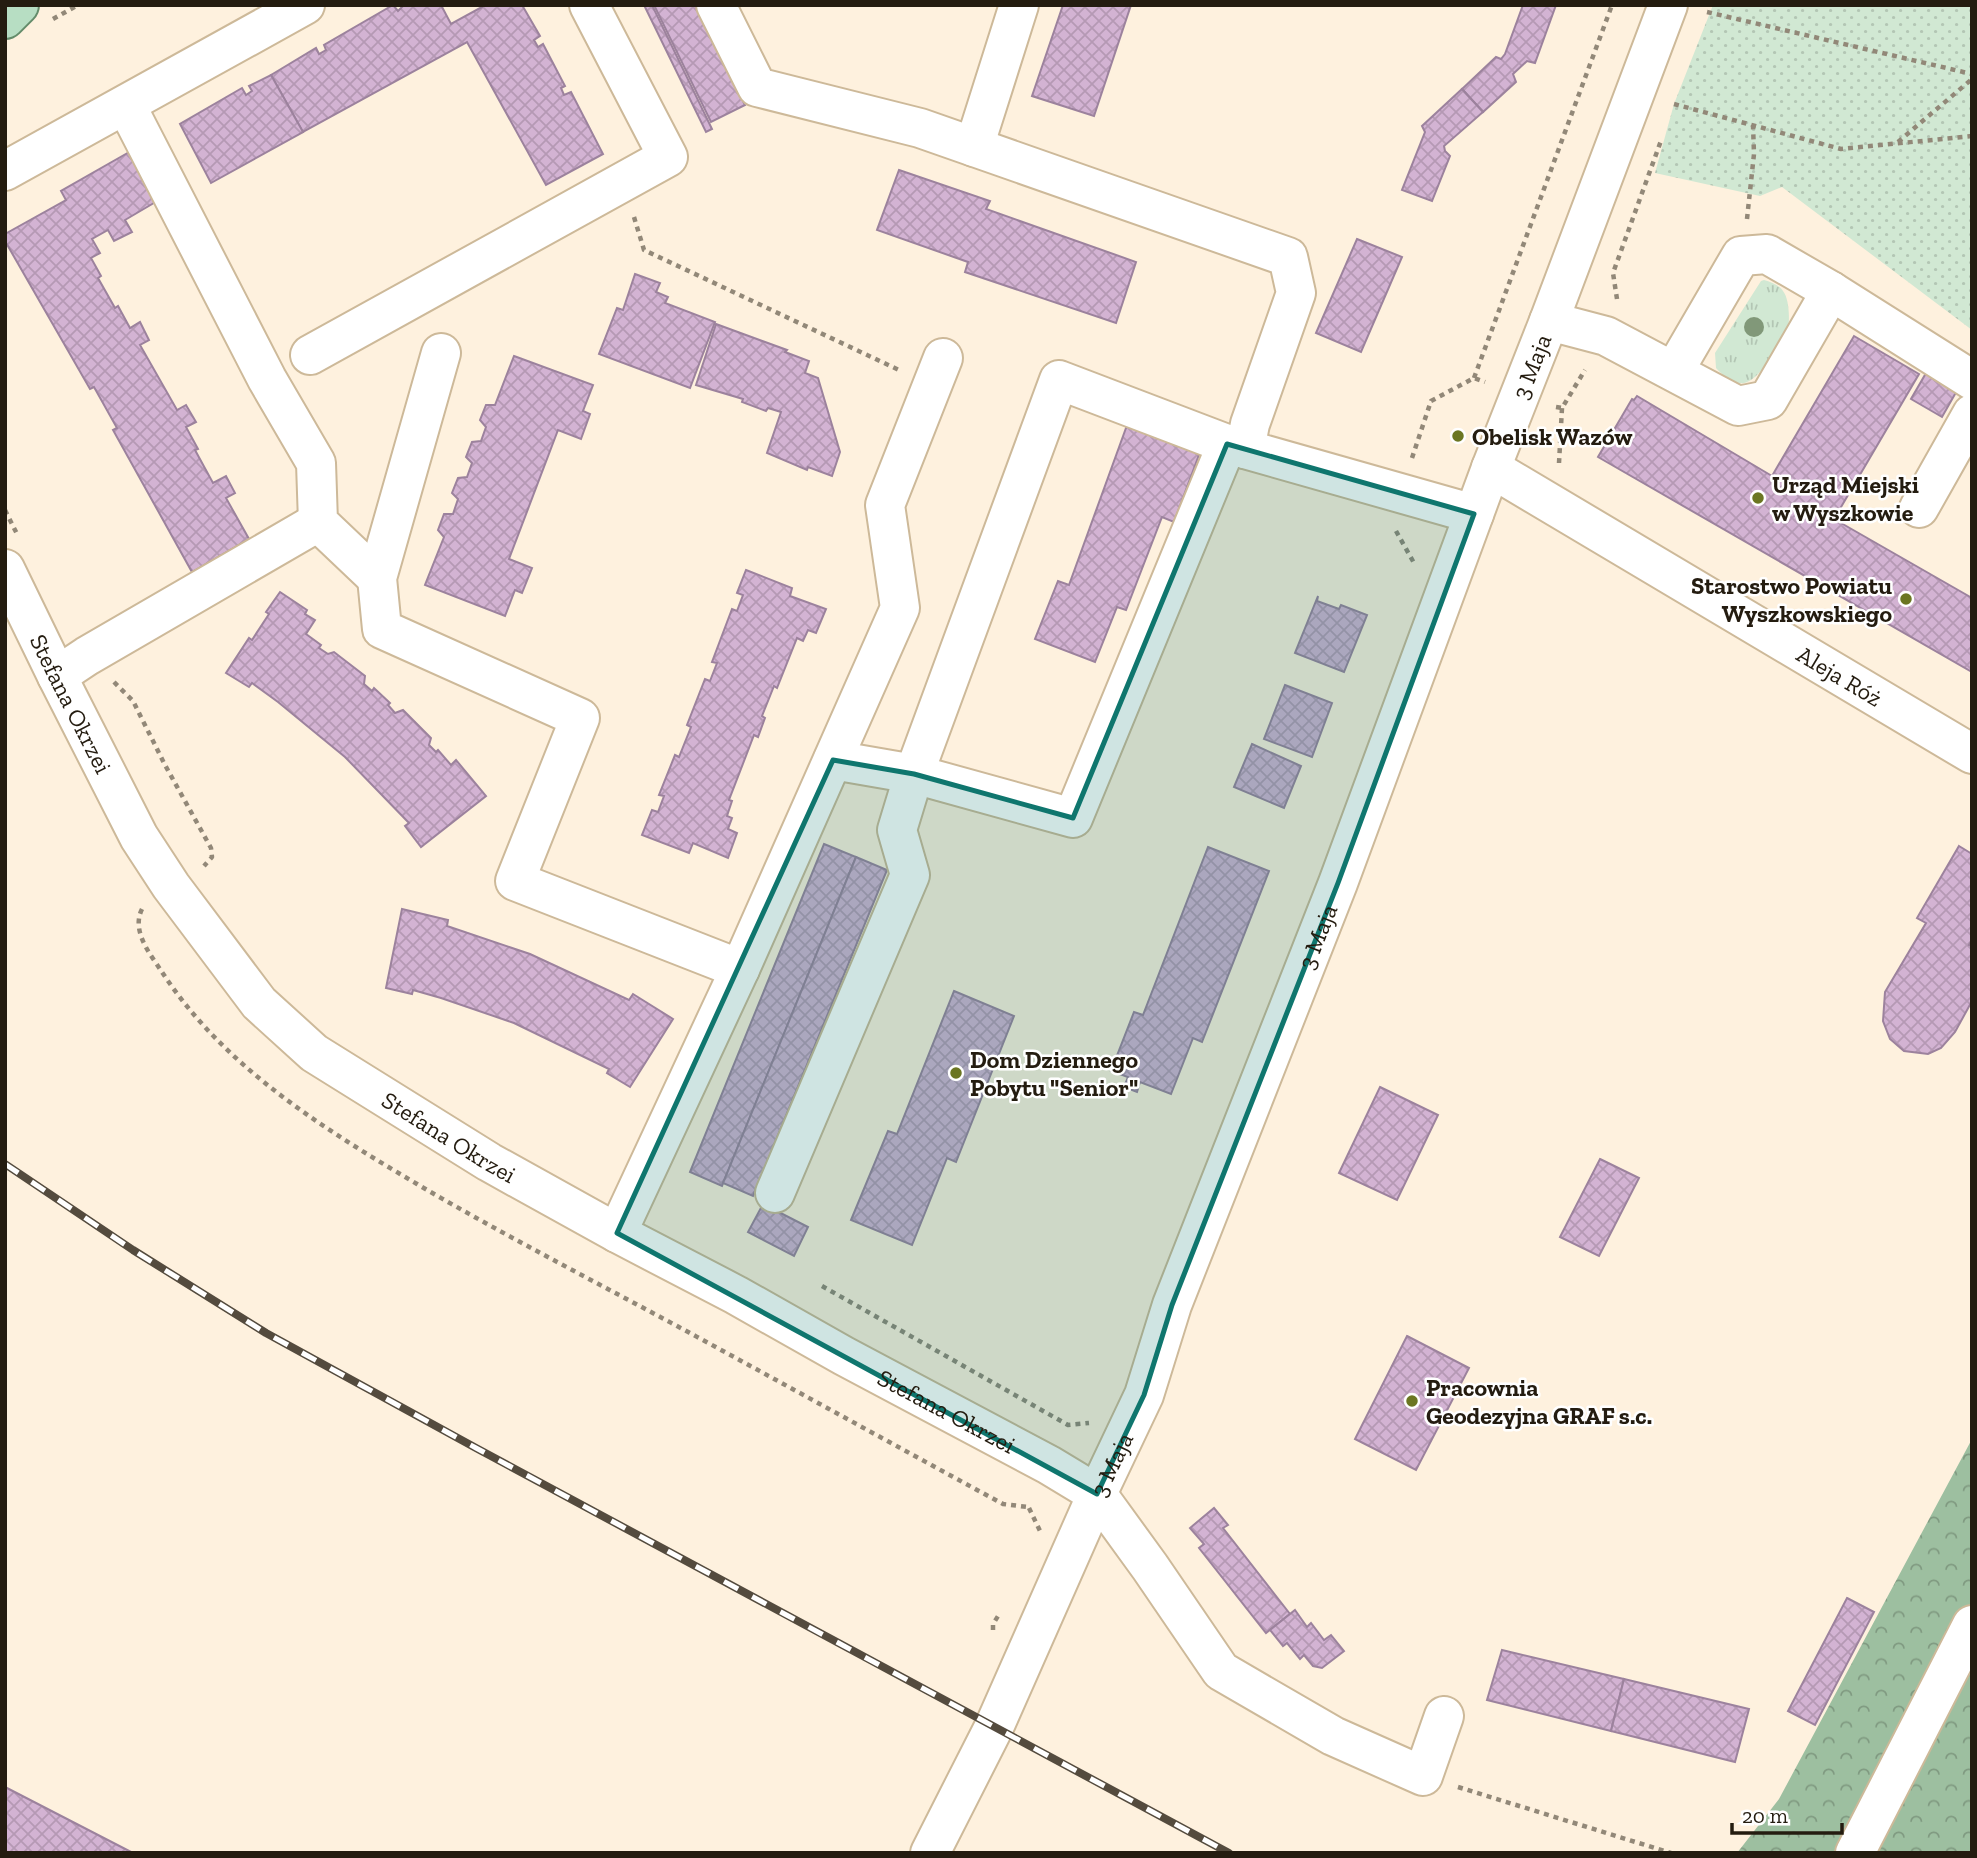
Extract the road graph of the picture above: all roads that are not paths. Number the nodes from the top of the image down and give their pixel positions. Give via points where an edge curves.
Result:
1 (19, 5) edge
2 (589, 5) edge
3 (716, 5) edge
4 (1019, 5) edge
5 (1668, 5) edge
6 (289, 9) edge
7 (5, 19) edge
8 (126, 105) junction
9 (974, 147) junction
10 (5, 171) edge
11 (1831, 291) junction
12 (1549, 321) junction
13 (441, 353) dead end
14 (310, 355) dead end
15 (937, 371) road end
16 (1674, 371) junction
17 (1972, 380) edge
18 (1972, 414) edge
19 (1236, 447) junction
20 (1491, 468) junction
21 (1919, 508) dead end
22 (1474, 514) junction
23 (318, 522) junction
24 (5, 569) edge
25 (377, 578) junction
26 (57, 676) junction
27 (1972, 754) edge
28 (833, 760) junction
29 (914, 774) junction
30 (740, 970) junction
31 (775, 1193) dead end
32 (617, 1233) junction
33 (1097, 1494) junction
34 (1972, 1625) edge
35 (1444, 1716) dead end
36 (930, 1853) edge
37 (1855, 1853) edge

1 - 7 main road
2 - 14 street via 668,157
3 - 9 street via 757,87 920,128
4 - 9 street
5 - 12 street, 3 Maja
6 - 8 street
8 - 10 street
8 - 23 street via 267,379 316,463
9 - 19 street via 1288,257 1296,293 1250,424
11 - 16 street via 1768,400 1738,406
11 - 16 street via 1767,254 1741,256
11 - 17 street
12 - 16 street via 1606,336
12 - 20 street, 3 Maja
13 - 25 street
15 - 28 street via 885,505 900,608
18 - 21 street
19 - 22 street
19 - 29 street via 1073,818
19 - 29 street via 1059,380
20 - 22 street, 3 Maja
20 - 27 street, Aleja Róż
22 - 33 street, 3 Maja via 1338,883 1172,1305 1144,1395
23 - 25 street
23 - 26 street
24 - 26 street, Stefana Okrzei
25 - 30 street via 382,629 580,718 515,881
26 - 32 street, Stefana Okrzei via 139,837 260,1003 314,1053 489,1162
28 - 29 street
28 - 30 street
29 - 31 street via 897,830 910,875
30 - 32 street
32 - 33 street, Stefana Okrzei
33 - 35 street via 1221,1671 1333,1737 1423,1776
33 - 36 street, 3 Maja via 994,1727
34 - 37 street

